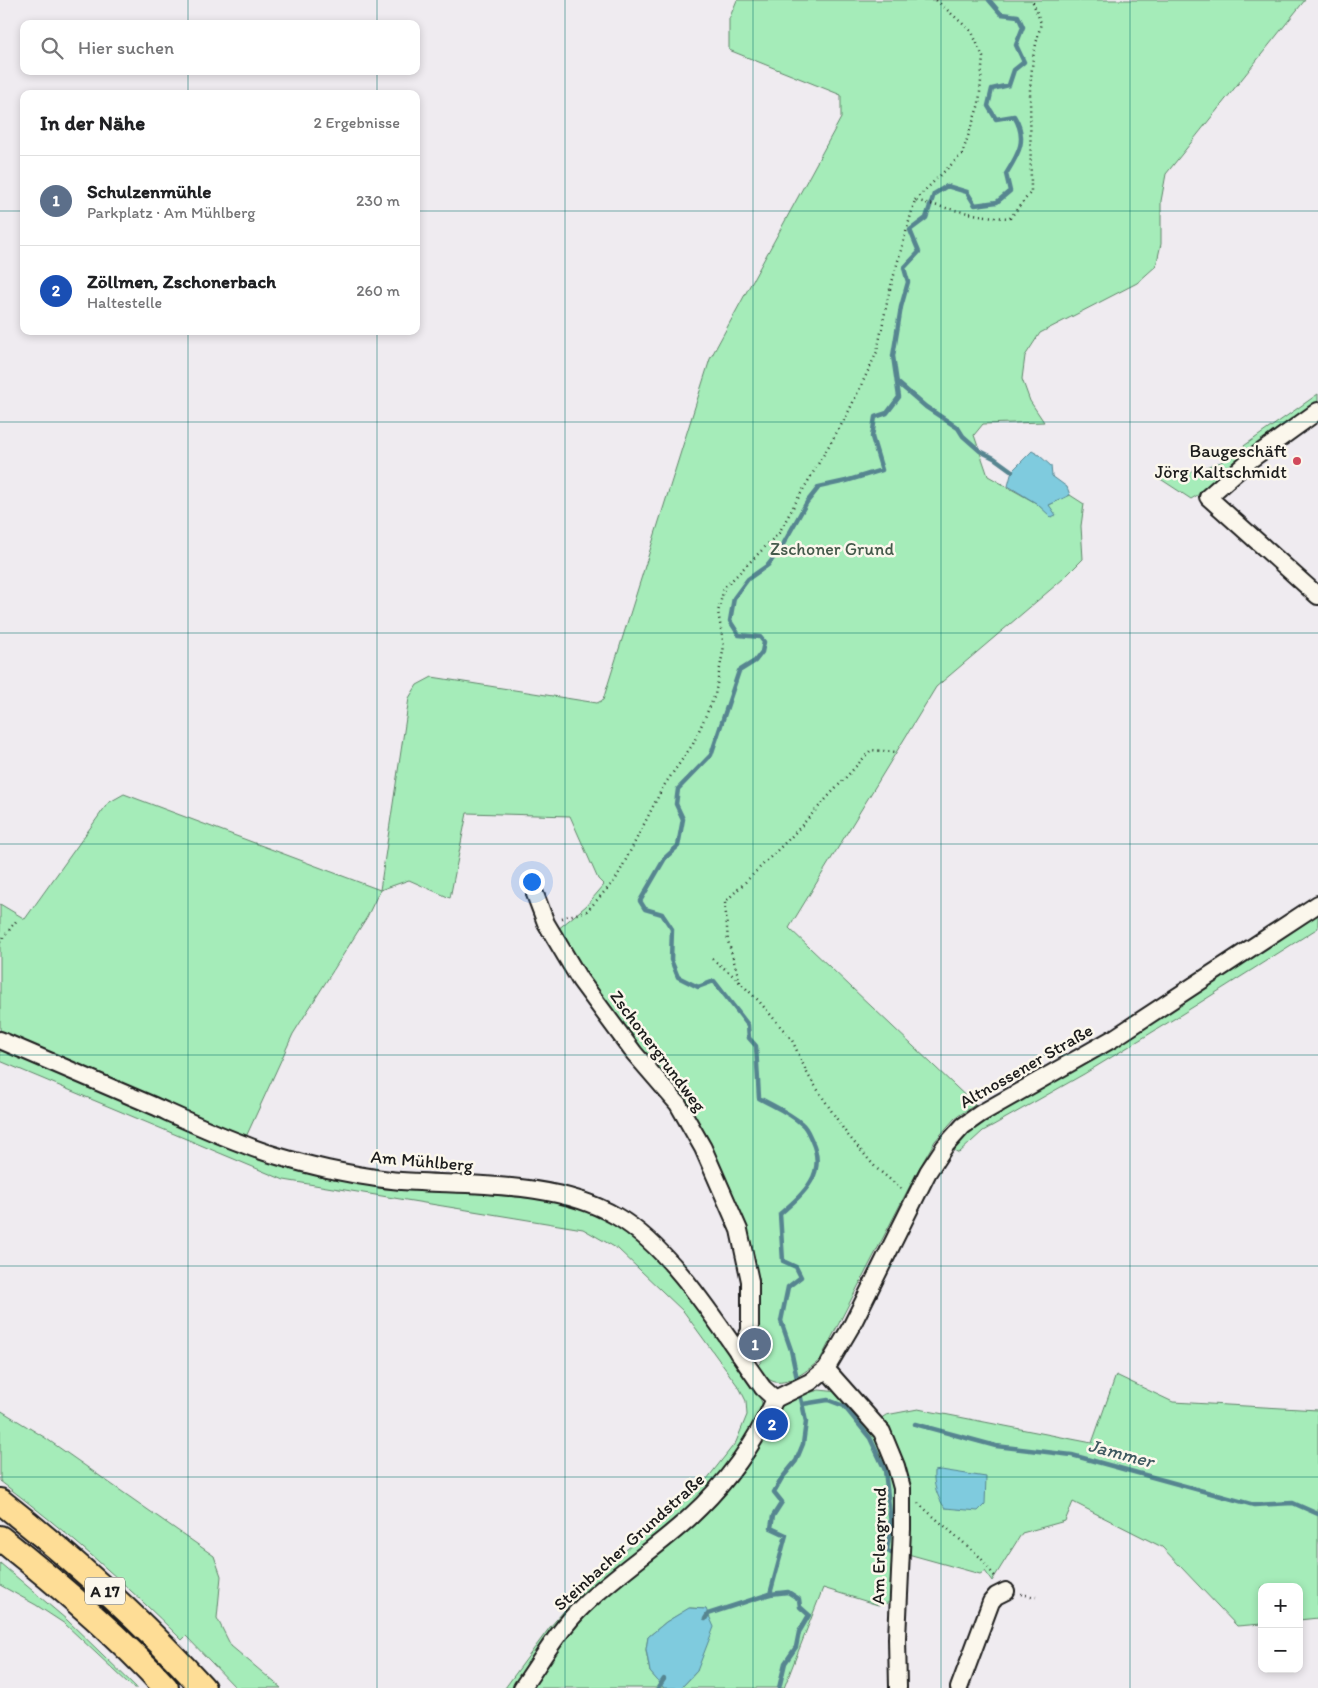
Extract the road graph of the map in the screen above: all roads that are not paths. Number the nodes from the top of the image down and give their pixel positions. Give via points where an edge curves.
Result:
1 (1318, 412) edge
2 (1318, 596) edge
3 (535, 894) dead end
4 (1318, 904) edge
5 (0, 1040) edge
6 (738, 1353) junction
7 (826, 1369) junction
8 (780, 1397) junction
9 (0, 1501) edge
10 (0, 1538) edge
11 (1006, 1591) road end
12 (166, 1688) edge
13 (203, 1688) edge
14 (522, 1688) edge
15 (898, 1688) edge
16 (959, 1688) edge

1 - 2 street via 1250,460 1208,498
3 - 6 street, Zschonergrundweg via 546,923 580,980 634,1053 678,1104 703,1148 739,1230 750,1281 750,1331
4 - 7 street, Altnossener Straße via 1114,1038 963,1126 928,1172 852,1325
5 - 6 street, Am Mühlberg via 244,1145 325,1168 398,1181 522,1188 590,1203 631,1225 656,1247 696,1294
6 - 8 street, Am Mühlberg via 763,1388
7 - 8 street, Altnossener Straße via 810,1382
7 - 15 street, Am Erlengrund via 882,1432 902,1488
8 - 14 street, Steinbacher Grundstraße via 731,1474 688,1518 582,1607 567,1623
9 - 13 highway, A 17 via 120,1604
10 - 12 highway, A 17 via 60,1587
11 - 16 street via 991,1602

